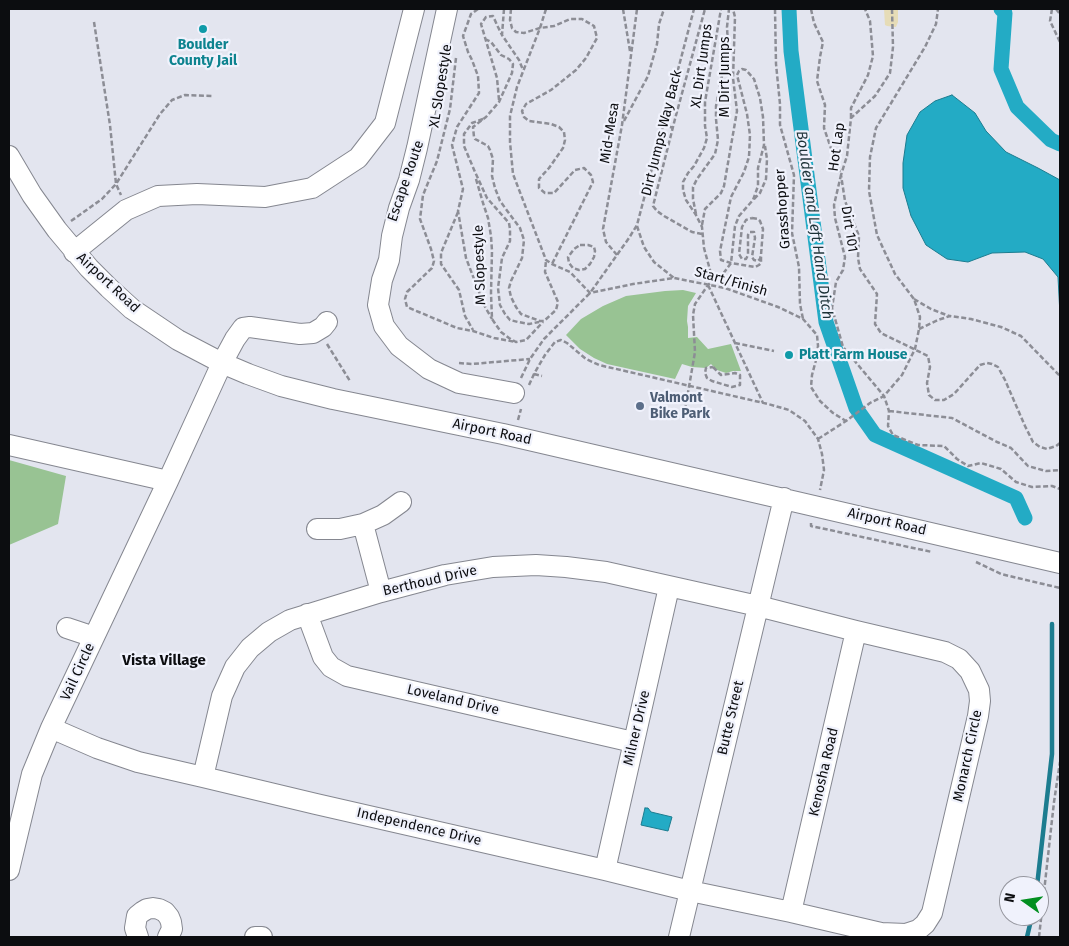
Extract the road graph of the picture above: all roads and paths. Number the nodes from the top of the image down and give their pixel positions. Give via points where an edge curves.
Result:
1 (414, 9) edge
2 (447, 9) edge
3 (478, 9) edge
4 (504, 9) edge
5 (511, 9) edge
6 (546, 9) edge
7 (623, 9) edge
8 (637, 9) edge
9 (664, 9) edge
10 (694, 9) edge
11 (705, 9) edge
12 (721, 9) edge
13 (731, 9) edge
14 (775, 9) edge
15 (811, 9) edge
16 (865, 9) edge
17 (892, 9) edge
18 (938, 9) edge
19 (1054, 9) edge
20 (1060, 14) edge
21 (94, 22) dead end
22 (540, 28) junction
23 (1056, 34) junction
24 (502, 35) junction
25 (1060, 38) edge
26 (485, 39) junction
27 (1060, 42) edge
28 (631, 55) junction
29 (456, 58) dead end
30 (524, 71) junction
31 (213, 96) dead end
32 (499, 102) junction
33 (486, 117) junction
34 (851, 118) junction
35 (663, 124) junction
36 (622, 125) junction
37 (673, 128) junction
38 (764, 145) junction
39 (9, 156) edge
40 (475, 172) junction
41 (841, 175) junction
42 (116, 184) junction
43 (753, 200) junction
44 (126, 210) junction
45 (458, 211) junction
46 (696, 215) junction
47 (637, 225) junction
48 (702, 227) junction
49 (57, 230) junction
50 (702, 234) junction
51 (74, 252) junction
52 (762, 255) junction
53 (617, 256) junction
54 (546, 260) junction
55 (731, 263) junction
56 (552, 264) junction
57 (573, 268) junction
58 (570, 272) junction
59 (674, 278) junction
60 (714, 281) junction
61 (708, 285) junction
62 (590, 293) junction
63 (914, 299) junction
64 (950, 316) junction
65 (492, 318) junction
66 (803, 319) junction
67 (540, 321) junction
68 (544, 321) junction
69 (323, 326) joint
70 (919, 328) junction
71 (473, 331) junction
72 (516, 342) junction
73 (735, 343) junction
74 (915, 349) junction
75 (774, 351) dead end
76 (530, 359) junction
77 (222, 363) junction
78 (452, 363) dead end
79 (706, 368) joint
80 (534, 374) junction
81 (542, 376) dead end
82 (1060, 376) edge
83 (350, 381) dead end
84 (690, 386) junction
85 (521, 395) junction
86 (884, 396) junction
87 (763, 403) junction
88 (685, 410) dead end
89 (889, 412) junction
90 (846, 421) junction
91 (515, 437) junction
92 (818, 438) junction
93 (1060, 443) edge
94 (9, 446) edge
95 (1060, 470) edge
96 (168, 481) junction
97 (1060, 489) edge
98 (818, 495) dead end
99 (784, 498) junction
100 (401, 502) dead end
101 (812, 519) dead end
102 (362, 524) junction
103 (317, 529) dead end
104 (939, 554) dead end
105 (975, 562) dead end
106 (1060, 563) edge
107 (669, 587) junction
108 (1060, 588) edge
109 (381, 592) junction
110 (758, 606) junction
111 (307, 614) junction
112 (67, 628) dead end
113 (856, 631) junction
114 (94, 638) junction
115 (51, 728) junction
116 (633, 742) junction
117 (1060, 762) edge
118 (203, 778) junction
119 (15, 815) edge
120 (9, 870) edge
121 (605, 870) junction
122 (690, 891) junction
123 (791, 912) junction
124 (138, 937) edge
125 (168, 937) edge
126 (255, 937) edge
127 (262, 937) edge
128 (679, 937) edge
129 (1038, 937) edge

1 - 44 street via 384,122 358,158 312,188 265,197 158,196
2 - 85 street via 378,305 384,326 399,346 429,369 459,383
3 - 45 path via 471,14 463,36 478,76 479,92 457,127 452,144 463,189
4 - 24 path
5 - 22 path via 510,20 516,32
6 - 22 path
7 - 28 path
8 - 28 path, Mid-Mesa
9 - 36 path via 648,76
10 - 35 path
11 - 37 path, Dirt Jumps Way Back
12 - 46 path, XL Dirt Jumps via 705,102 707,138 683,182 686,200
13 - 46 path via 728,45 716,106 718,140 715,154 693,187
13 - 48 path, M Dirt Jumps via 735,18 733,78 737,111 724,186 705,209
14 - 66 path, Grasshopper via 780,124 794,175 792,234
15 - 41 path via 823,42 817,81 825,105 824,128
16 - 34 path via 870,21 873,56 868,75 851,108
17 - 34 path, Hot Lap via 890,73 875,96
18 - 63 path via 936,24 925,47 876,128 870,157 869,191 877,235 894,274
19 - 20 path
19 - 23 path via 1050,21
21 - 42 path
22 - 30 path
22 - 56 path via 570,19 582,19 594,26 597,38 576,70 526,104 522,111 529,121 551,124 564,132 563,148 539,179 538,188 545,193 554,193 575,170 584,168 593,182
23 - 25 path
23 - 27 path
24 - 26 path via 494,16 486,16 481,24
24 - 30 path
26 - 32 path via 497,78
26 - 32 path via 513,64
28 - 36 path, Mid-Mesa
29 - 71 path, XL Slopestyle via 450,110 437,161 423,195 420,219 434,261 432,268 407,292 405,298 413,310
30 - 54 path via 510,116 513,174
31 - 42 path via 185,95 172,100
32 - 33 path
33 - 40 path via 472,123 464,134 464,146
33 - 67 path via 473,127 475,140 490,150 494,188 520,228 524,240 522,258 511,281 511,297 521,314
34 - 41 path, Hot Lap via 847,156
35 - 37 path
35 - 47 path
36 - 53 path, Mid-Mesa via 603,228 606,242
37 - 50 path, Dirt Jumps Way Back via 653,206 664,216
38 - 43 path
38 - 43 path via 766,179
38 - 55 path via 760,98 754,78 742,69 737,75 747,114 749,157 731,196 720,251 721,260
39 - 49 street, Airport Road
40 - 65 path, M Slopestyle via 491,236
40 - 67 path via 488,198 509,223 510,241 502,258 498,288 500,305 510,320 529,324
41 - 74 path, Hot Lap via 845,201 859,236 860,269 877,294 875,324 881,333
41 - 86 path, Dirt 101 via 834,205 845,256 832,308 843,347
42 - 44 path
42 - 49 path via 92,208
43 - 55 path via 735,226
44 - 51 street
45 - 65 path via 466,258
45 - 71 path via 441,253 441,264 459,290 465,316
46 - 48 path, XL Dirt Jumps
47 - 53 path
47 - 59 path via 644,247 654,262
48 - 50 path, XL Dirt Jumps
49 - 51 street, Airport Road
50 - 60 path, XL Dirt Jumps
51 - 77 street, Airport Road via 132,309 178,340
52 - 52 path via 763,226 758,219 749,218 742,228 740,258 746,259 748,255 749,232 755,235 752,259 758,261
52 - 55 path via 759,265
53 - 62 path
54 - 56 path
54 - 68 path via 545,272 558,302 556,310
55 - 60 path
56 - 58 path
57 - 57 path via 568,258 574,249 580,245 594,247 594,257 585,269
57 - 58 path
58 - 62 path
59 - 61 path, Start/Finish
59 - 62 path, Start/Finish
60 - 61 path
61 - 66 path, Start/Finish via 778,306
61 - 73 path
61 - 84 path via 695,304 693,315 695,352
62 - 76 path via 544,339
63 - 64 path
63 - 70 path via 920,316
64 - 70 path
64 - 82 path via 1001,327 1021,336
65 - 72 path, M Slopestyle via 501,332
66 - 90 path via 816,335 818,346 811,387 820,401
67 - 68 path
68 - 72 path via 526,340
69 - 77 street, Vail Circle via 314,333 300,334 243,328
69 - 83 path
70 - 74 path
71 - 72 path, XL Slopestyle
73 - 75 path
73 - 87 path
74 - 86 path via 902,374
74 - 93 path, Hot Lap via 928,356 927,383 929,395 935,400 944,400 954,394 980,365 992,364 998,367 1005,380 1033,442 1047,448
76 - 78 path
76 - 85 path
77 - 91 street, Airport Road via 281,386
77 - 96 street, Vail Circle
79 - 79 path via 707,378 712,381 732,387 740,385 740,375 721,375 713,367
80 - 81 path
80 - 84 path via 555,342 561,340 599,365
80 - 85 path
84 - 87 path
84 - 88 path
85 - 91 path
86 - 89 path, Dirt 101
86 - 90 path
87 - 92 path via 789,410 805,421
89 - 95 path via 952,418 1011,448 1028,466 1046,471
89 - 97 path, Dirt 101 via 888,426 893,435 918,445 944,446 968,466 981,463 1001,469 1016,482
90 - 92 path
91 - 99 street, Airport Road
92 - 98 path via 824,470
94 - 96 street
96 - 114 street, Vail Circle
99 - 106 street, Airport Road
99 - 110 street, Butte Street
100 - 102 street
101 - 104 path via 811,526
102 - 103 street via 340,529
102 - 109 street
105 - 108 path via 1001,574
107 - 109 street, Berthoud Drive via 606,572 536,565 493,567 445,575
107 - 110 street, Berthoud Drive
107 - 116 street, Milner Drive
109 - 111 street, Berthoud Drive
110 - 113 street, Monarch Circle
110 - 122 street, Butte Street
111 - 116 street, Loveland Drive via 323,657 331,667 347,676
111 - 118 street, Berthoud Drive via 269,632 235,667 222,696
112 - 114 street
113 - 123 street, Kenosha Road
113 - 123 street, Monarch Circle via 945,652 959,660 970,671 979,690 978,716 932,913 925,924 906,934 881,932
114 - 115 street, Vail Circle
115 - 118 street, Independence Drive via 138,762
115 - 119 street, Vail Circle
116 - 121 street, Milner Drive
117 - 129 path
118 - 121 street, Independence Drive
119 - 120 street, Vail Circle
121 - 122 street, Independence Drive
122 - 123 street, Independence Drive
122 - 128 street, Butte Street
124 - 125 street via 134,928 138,916 153,908 169,917 172,928
126 - 127 street

